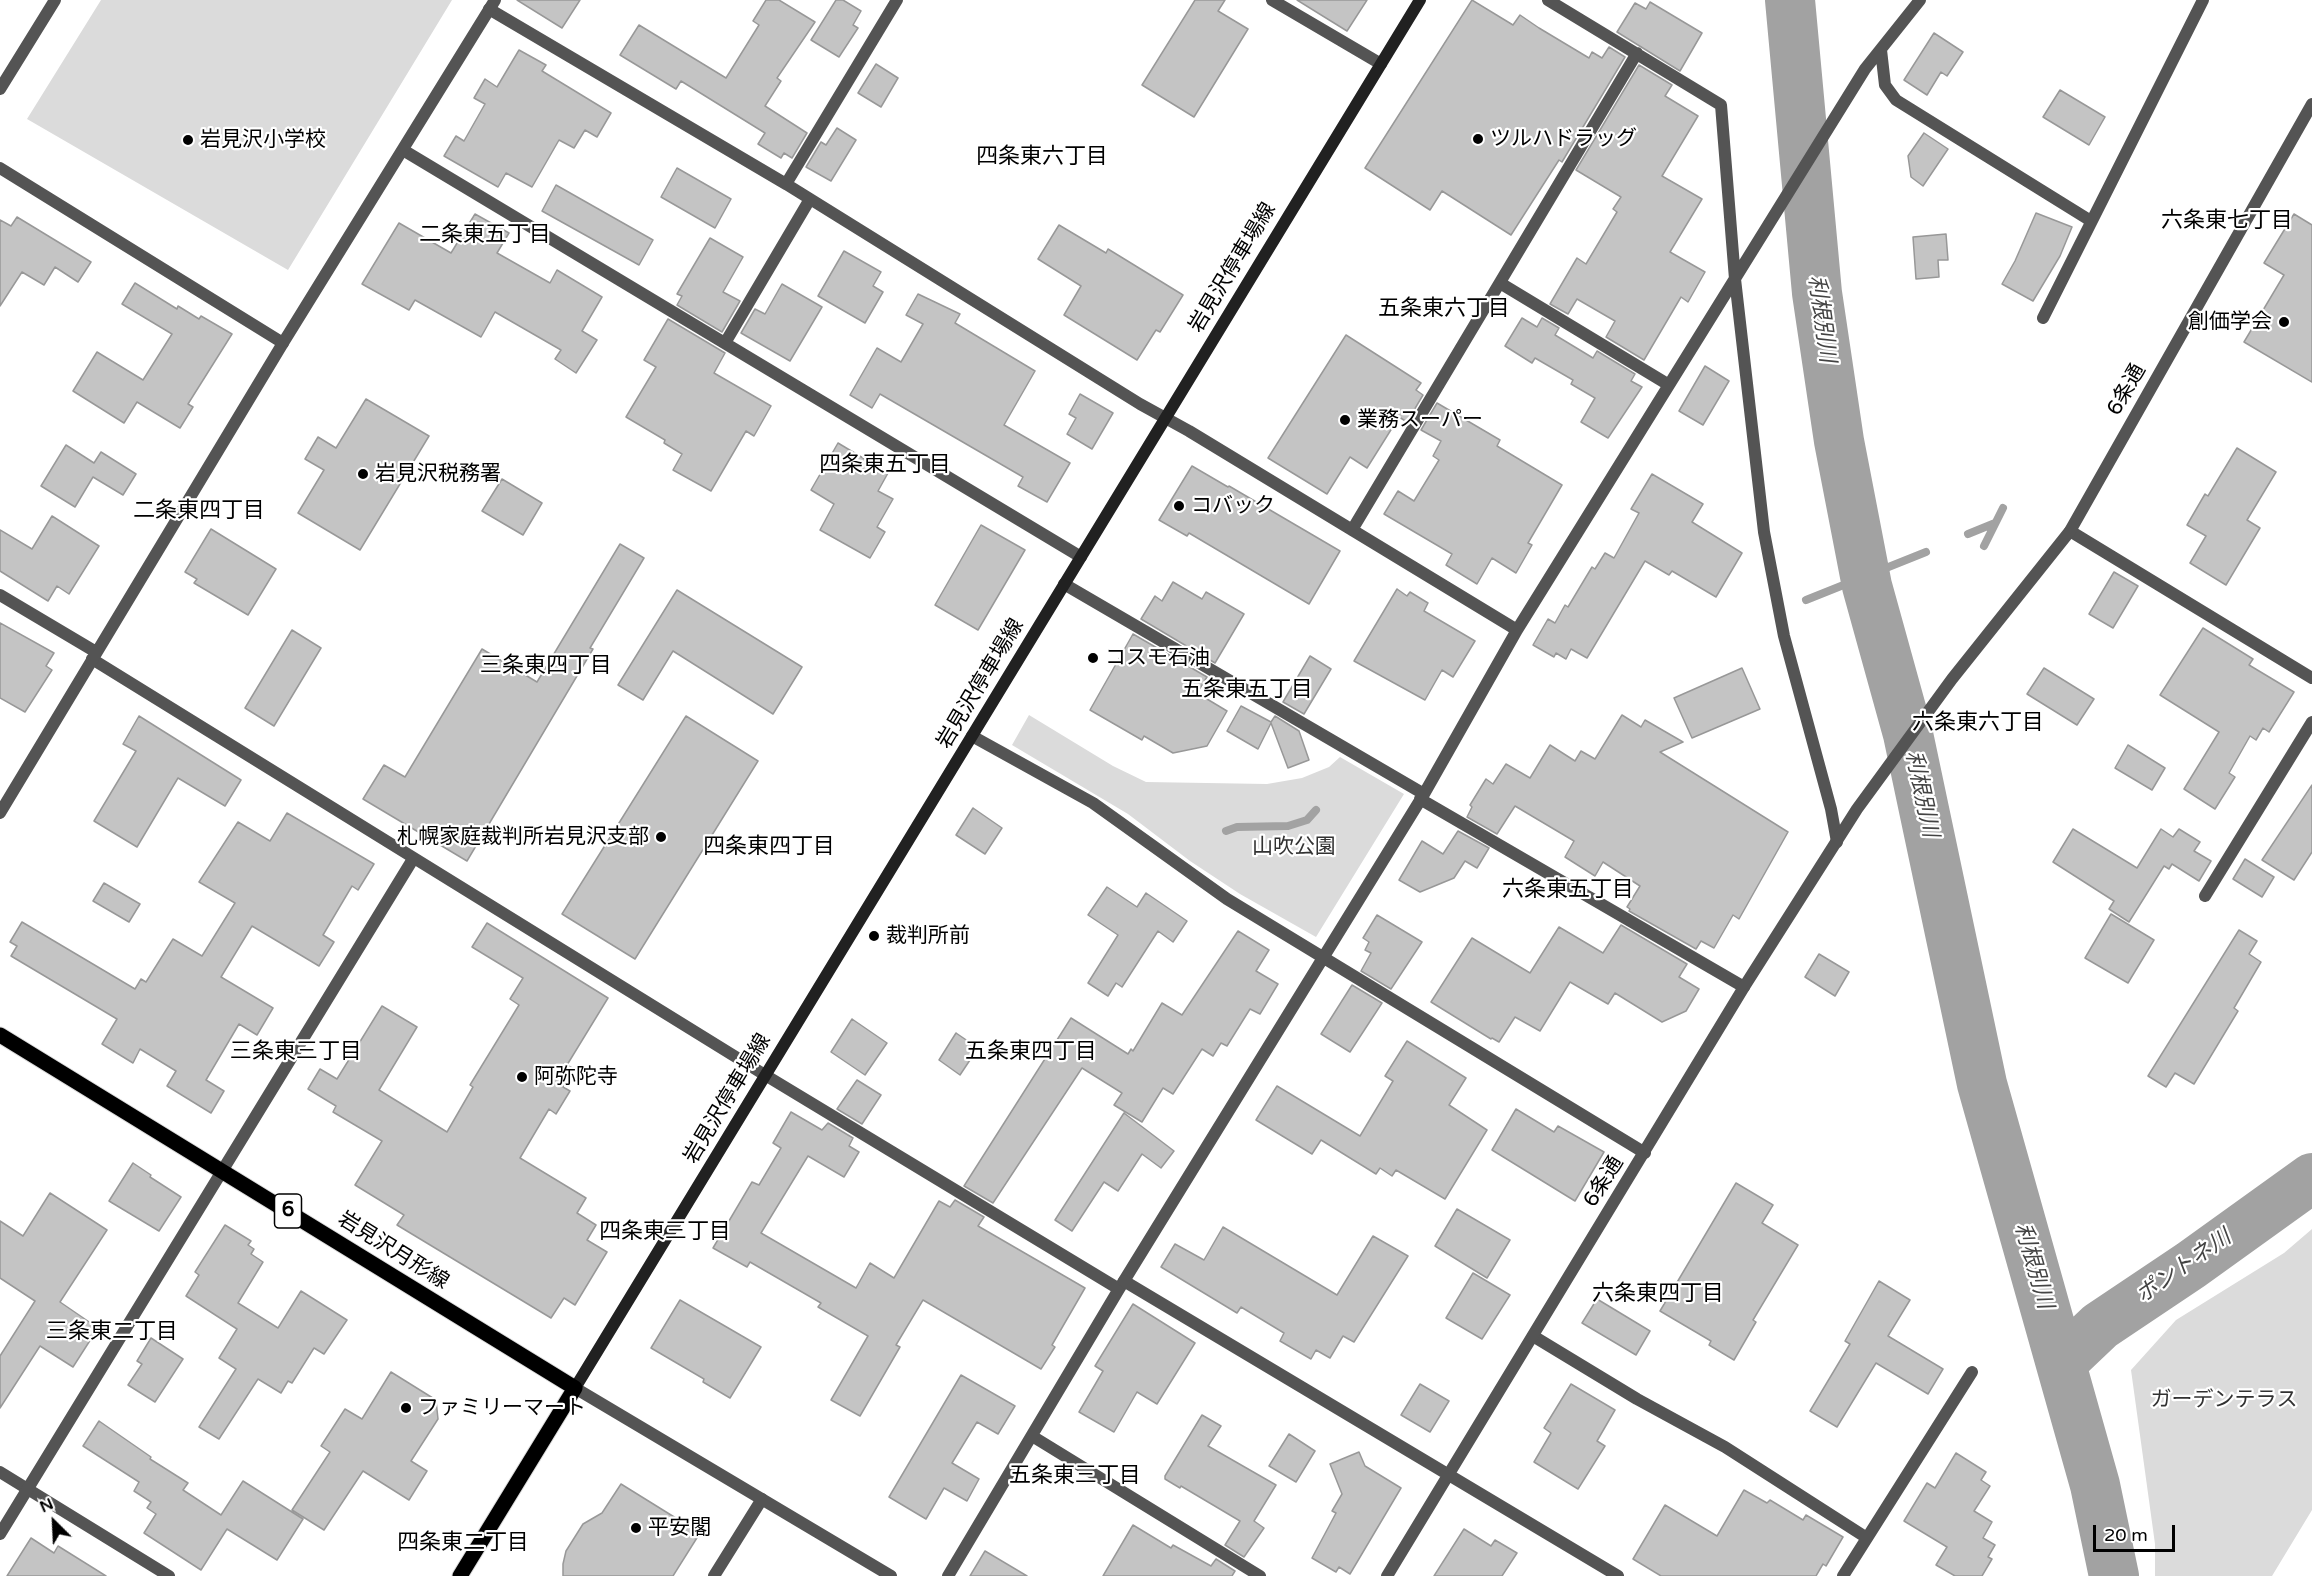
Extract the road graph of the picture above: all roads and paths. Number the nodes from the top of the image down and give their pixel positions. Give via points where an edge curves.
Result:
1 (55, 0) edge
2 (897, 0) edge
3 (1272, 0) edge
4 (1420, 0) edge
5 (1548, 0) edge
6 (1920, 0) edge
7 (2203, 0) edge
8 (492, 5) edge
9 (1881, 50) junction
10 (1637, 53) junction
11 (1381, 64) junction
12 (0, 89) edge
13 (2312, 104) edge
14 (403, 150) junction
15 (0, 168) edge
16 (786, 184) junction
17 (810, 199) junction
18 (2091, 221) junction
19 (1735, 279) junction
20 (1500, 283) junction
21 (2043, 318) dead end
22 (283, 343) junction
23 (725, 343) junction
24 (1669, 385) junction
25 (1165, 417) junction
26 (1352, 530) junction
27 (2070, 531) junction
28 (1081, 557) junction
29 (1064, 584) junction
30 (0, 595) edge
31 (1517, 630) junction
32 (94, 655) junction
33 (2312, 678) edge
34 (2312, 722) edge
35 (972, 736) junction
36 (1422, 796) junction
37 (0, 813) edge
38 (1837, 842) junction
39 (413, 859) junction
40 (2205, 896) dead end
41 (1323, 956) junction
42 (1744, 987) junction
43 (0, 1035) edge
44 (765, 1075) junction
45 (1645, 1153) junction
46 (223, 1170) junction
47 (1122, 1285) junction
48 (1533, 1336) junction
49 (1972, 1372) dead end
50 (575, 1388) junction
51 (1032, 1436) junction
52 (0, 1472) edge
53 (1449, 1474) junction
54 (27, 1488) junction
55 (762, 1499) junction
56 (0, 1534) edge
57 (1867, 1538) junction
58 (169, 1576) edge
59 (460, 1576) edge
60 (714, 1576) edge
61 (891, 1576) edge
62 (948, 1576) edge
63 (1260, 1576) edge
64 (1387, 1576) edge
65 (1618, 1576) edge
66 (1843, 1576) edge

1 - 12 street
2 - 16 street
3 - 11 street
4 - 11 main road, 岩見沢停車場線
5 - 10 street
6 - 9 street
7 - 18 street
8 - 14 street
8 - 16 street
9 - 18 street via 1885,85 1896,100
9 - 19 street via 1865,69
10 - 19 street via 1721,105
10 - 20 street
11 - 25 main road, 岩見沢停車場線
13 - 27 street, 6条通
14 - 22 street
14 - 23 street
15 - 22 street
16 - 17 street
17 - 23 street
17 - 25 street
18 - 21 street
19 - 24 street
19 - 38 street via 1775,598
20 - 24 street
20 - 26 street
22 - 32 street
23 - 28 street
24 - 31 street
25 - 26 street
25 - 28 main road, 岩見沢停車場線
26 - 31 street
27 - 33 street
27 - 38 street, 6条通 via 1952,679
28 - 29 main road, 岩見沢停車場線
29 - 35 main road, 岩見沢停車場線
29 - 36 street
30 - 32 street
31 - 36 street
32 - 37 street
32 - 39 street
34 - 40 street
35 - 41 street via 1093,803 1227,899
35 - 44 main road, 岩見沢停車場線
36 - 41 street
36 - 42 street
38 - 42 street, 6条通
39 - 44 street
39 - 46 street
41 - 45 street
41 - 47 street
42 - 45 street, 6条通
43 - 46 main road, 岩見沢月形線 / 6
44 - 47 street
44 - 50 main road, 岩見沢停車場線
45 - 48 street, 6条通
46 - 50 main road, 岩見沢月形線 / 6
46 - 54 street
47 - 51 street
47 - 53 street
48 - 53 street, 6条通
48 - 57 street via 1725,1447
49 - 57 street
50 - 55 street
50 - 59 main road
51 - 62 street
51 - 63 street
52 - 54 street
53 - 64 street, 6条通
53 - 65 street
54 - 56 street
54 - 58 street
55 - 60 street
55 - 61 street
57 - 66 street

